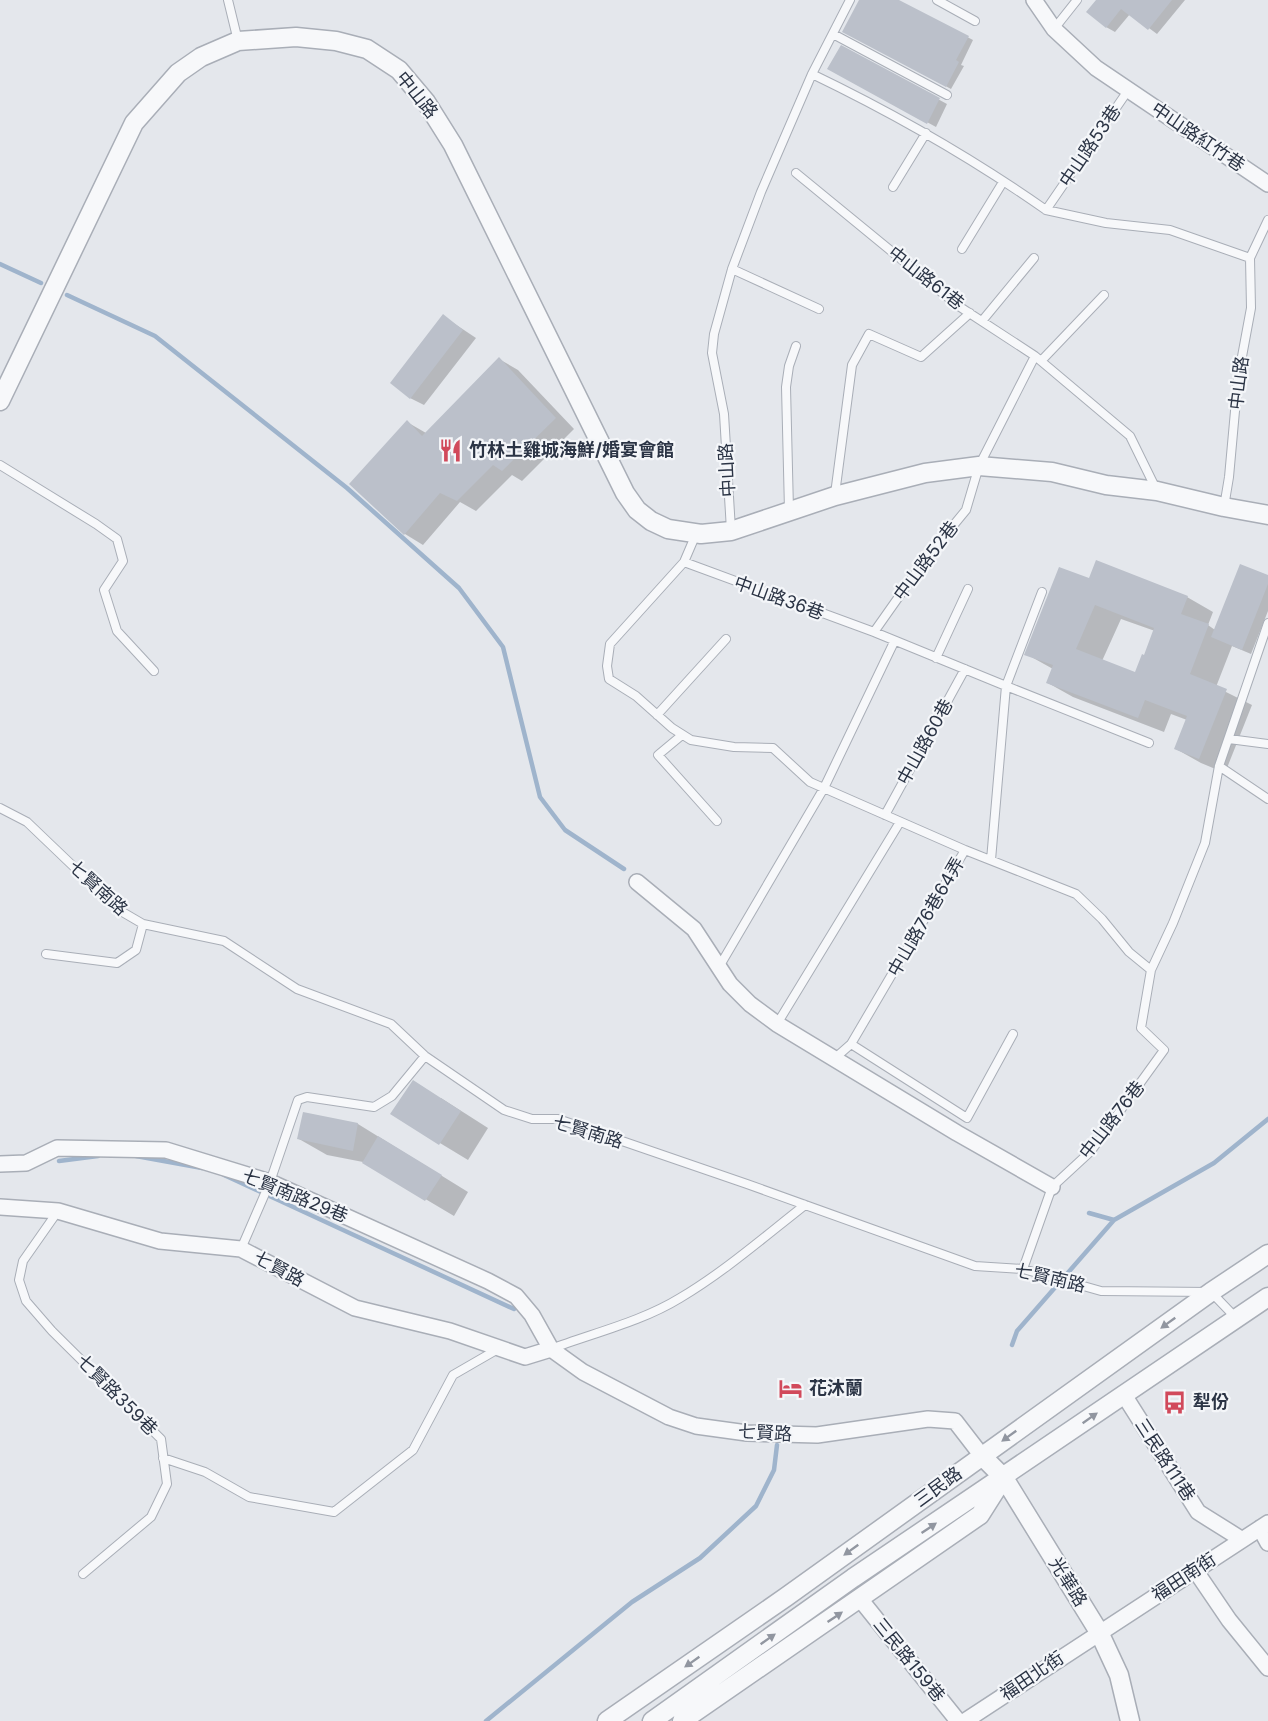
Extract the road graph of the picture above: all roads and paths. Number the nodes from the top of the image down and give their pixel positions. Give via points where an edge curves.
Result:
1 (228, 0) edge
2 (850, 0) edge
3 (938, 0) edge
4 (1034, 0) edge
5 (1077, 0) edge
6 (975, 21) dead end
7 (1054, 29) junction
8 (833, 34) junction
9 (238, 40) junction
10 (812, 74) junction
11 (1129, 89) junction
12 (947, 95) dead end
13 (926, 133) junction
14 (796, 173) dead end
15 (1003, 182) junction
16 (1268, 184) edge
17 (892, 187) dead end
18 (1046, 210) junction
19 (1268, 220) edge
20 (962, 249) dead end
21 (1034, 258) dead end
22 (1250, 258) junction
23 (732, 269) junction
24 (1104, 295) dead end
25 (819, 309) dead end
26 (970, 313) junction
27 (982, 321) junction
28 (796, 346) dead end
29 (1038, 359) junction
30 (0, 401) edge
31 (0, 465) edge
32 (979, 466) junction
33 (1157, 490) junction
34 (835, 496) junction
35 (1224, 507) junction
36 (789, 511) junction
37 (1268, 515) edge
38 (731, 531) junction
39 (696, 534) junction
40 (684, 562) junction
41 (968, 589) dead end
42 (1042, 592) dead end
43 (1268, 623) edge
44 (874, 632) junction
45 (726, 639) dead end
46 (894, 642) junction
47 (936, 658) junction
48 (965, 669) junction
49 (154, 671) dead end
50 (1006, 686) junction
51 (657, 715) junction
52 (682, 735) junction
53 (1229, 739) junction
54 (1149, 743) dead end
55 (1268, 744) edge
56 (1219, 765) junction
57 (824, 788) junction
58 (1268, 799) edge
59 (0, 808) edge
60 (885, 815) junction
61 (717, 821) dead end
62 (900, 822) junction
63 (965, 850) junction
64 (991, 860) junction
65 (637, 882) dead end
66 (143, 924) junction
67 (45, 954) dead end
68 (719, 967) junction
69 (1151, 970) junction
70 (777, 1024) junction
71 (1013, 1034) dead end
72 (851, 1044) junction
73 (425, 1056) junction
74 (834, 1059) junction
75 (0, 1164) edge
76 (270, 1182) junction
77 (1052, 1187) junction
78 (805, 1205) junction
79 (0, 1207) edge
80 (58, 1211) junction
81 (241, 1249) junction
82 (1268, 1254) edge
83 (1023, 1269) junction
84 (1211, 1292) junction
85 (1268, 1298) edge
86 (1237, 1319) junction
87 (500, 1348) junction
88 (551, 1349) junction
89 (1124, 1395) junction
90 (982, 1456) junction
91 (163, 1458) junction
92 (1004, 1478) junction
93 (1264, 1525) edge
94 (1241, 1539) junction
95 (1268, 1543) edge
96 (1195, 1570) junction
97 (83, 1574) dead end
98 (860, 1599) junction
99 (1099, 1632) junction
100 (1268, 1668) edge
101 (607, 1721) edge
102 (652, 1721) edge
103 (682, 1721) edge
104 (958, 1721) edge
105 (965, 1721) edge
106 (1130, 1721) edge

1 - 9 lane
2 - 8 lane
3 - 6 lane
4 - 7 street, 中山路53巷
5 - 7 lane
7 - 11 street, 中山路53巷 via 1096,68
8 - 10 lane
8 - 12 lane
9 - 30 street, 中山路 via 178,73 134,123
9 - 39 street, 中山路 via 296,37 336,41 367,50 399,70 426,102 453,145 625,493 651,521
10 - 13 lane
10 - 23 lane, 中山路 via 760,192
11 - 16 street, 中山路紅竹巷
11 - 18 lane, 中山路53巷
13 - 15 lane
13 - 17 lane
14 - 26 lane, 中山路61巷
15 - 18 lane
15 - 20 lane
18 - 22 lane via 1106,223 1170,230
19 - 22 lane, 中山路
21 - 27 lane
22 - 35 lane, 中山路 via 1251,308 1238,378
23 - 25 lane
23 - 38 lane, 中山路 via 712,352 724,414
24 - 29 lane
26 - 27 lane
26 - 34 lane, 中山路61巷 via 921,357 869,334 852,365
27 - 29 lane
28 - 36 lane via 786,387
29 - 32 lane
29 - 33 lane via 1130,436
31 - 49 lane via 117,539 123,561 104,590 117,630
32 - 33 street, 中山路 via 1052,472 1106,485
32 - 34 street, 中山路 via 925,473
32 - 44 lane, 中山路52巷 via 966,510
33 - 35 street, 中山路
34 - 36 street, 中山路
35 - 37 street, 中山路
36 - 38 street, 中山路
38 - 39 street, 中山路
39 - 40 lane
40 - 44 lane, 中山路36巷
40 - 51 lane via 610,644 609,679
41 - 47 lane
42 - 50 lane
43 - 53 lane, 中山路76巷
44 - 46 lane
45 - 51 lane
46 - 47 lane
46 - 57 lane
47 - 48 lane
48 - 50 lane
48 - 60 lane, 中山路60巷
50 - 54 lane
50 - 64 lane
51 - 52 lane
52 - 57 lane, 中山路76巷64弄 via 734,747 773,748 810,782
52 - 61 lane via 658,755
53 - 55 lane
53 - 56 lane, 中山路76巷
56 - 58 lane
56 - 69 lane, 中山路76巷 via 1205,843
57 - 60 lane, 中山路76巷64弄
57 - 68 lane
59 - 66 lane, 七賢南路 via 27,822 118,910
60 - 62 lane, 中山路76巷64弄
62 - 63 lane, 中山路76巷64弄
62 - 70 lane
63 - 64 lane
63 - 72 lane, 中山路76巷64弄
64 - 69 lane via 1076,894 1129,952
65 - 68 street via 694,929
66 - 67 lane via 136,950 117,963
66 - 73 lane, 七賢南路 via 224,942 297,989 391,1024
68 - 70 street via 750,1004
69 - 77 lane, 中山路76巷 via 1141,1028 1164,1050 1091,1151
70 - 74 street
71 - 72 lane via 967,1118
72 - 74 lane, 中山路76巷64弄
73 - 76 lane via 392,1096 374,1107 307,1097 298,1100
73 - 78 lane, 七賢南路 via 504,1110 532,1119 558,1119
74 - 77 street
75 - 76 street, 七賢南路29巷 via 26,1163 57,1148 166,1150
76 - 81 lane
76 - 88 street, 七賢南路29巷 via 516,1296
77 - 83 lane, 中山路76巷
78 - 83 lane, 七賢南路 via 975,1266
78 - 88 lane, 七賢路 via 679,1299 644,1316
79 - 80 street, 七賢路
80 - 81 street, 七賢路 via 160,1241
80 - 91 lane, 七賢路359巷 via 23,1261 19,1280 26,1301 160,1439
81 - 87 street, 七賢路 via 355,1308 450,1331
82 - 84 street, 三民路
83 - 84 lane, 七賢南路 via 1101,1290
84 - 86 lane
84 -> 90 street, 三民路
85 - 86 street, 三民路
86 - 89 street, 三民路
87 - 88 street, 七賢路 via 525,1357
87 - 91 lane via 453,1375 413,1450 334,1512 249,1497 204,1472
88 - 90 street, 七賢路 via 583,1372 669,1417 696,1426 747,1433 816,1435 928,1419 955,1421
92 -> 89 street, 三民路
89 - 94 street, 三民路111巷 via 1198,1512
90 - 92 street, 光華路
90 -> 101 street, 三民路
91 - 97 lane, 七賢路359巷 via 167,1484 151,1517
92 - 98 street, 三民路 via 980,1515
92 - 99 street, 光華路
102 -> 92 street, 三民路
93 - 94 street, 福田南街
93 - 95 street
94 - 96 street, 福田南街
96 - 99 street, 福田南街
96 - 100 street
103 -> 98 street, 三民路
98 - 104 street, 三民路159巷
99 - 105 street, 福田北街
99 - 106 street, 光華路 via 1119,1675

